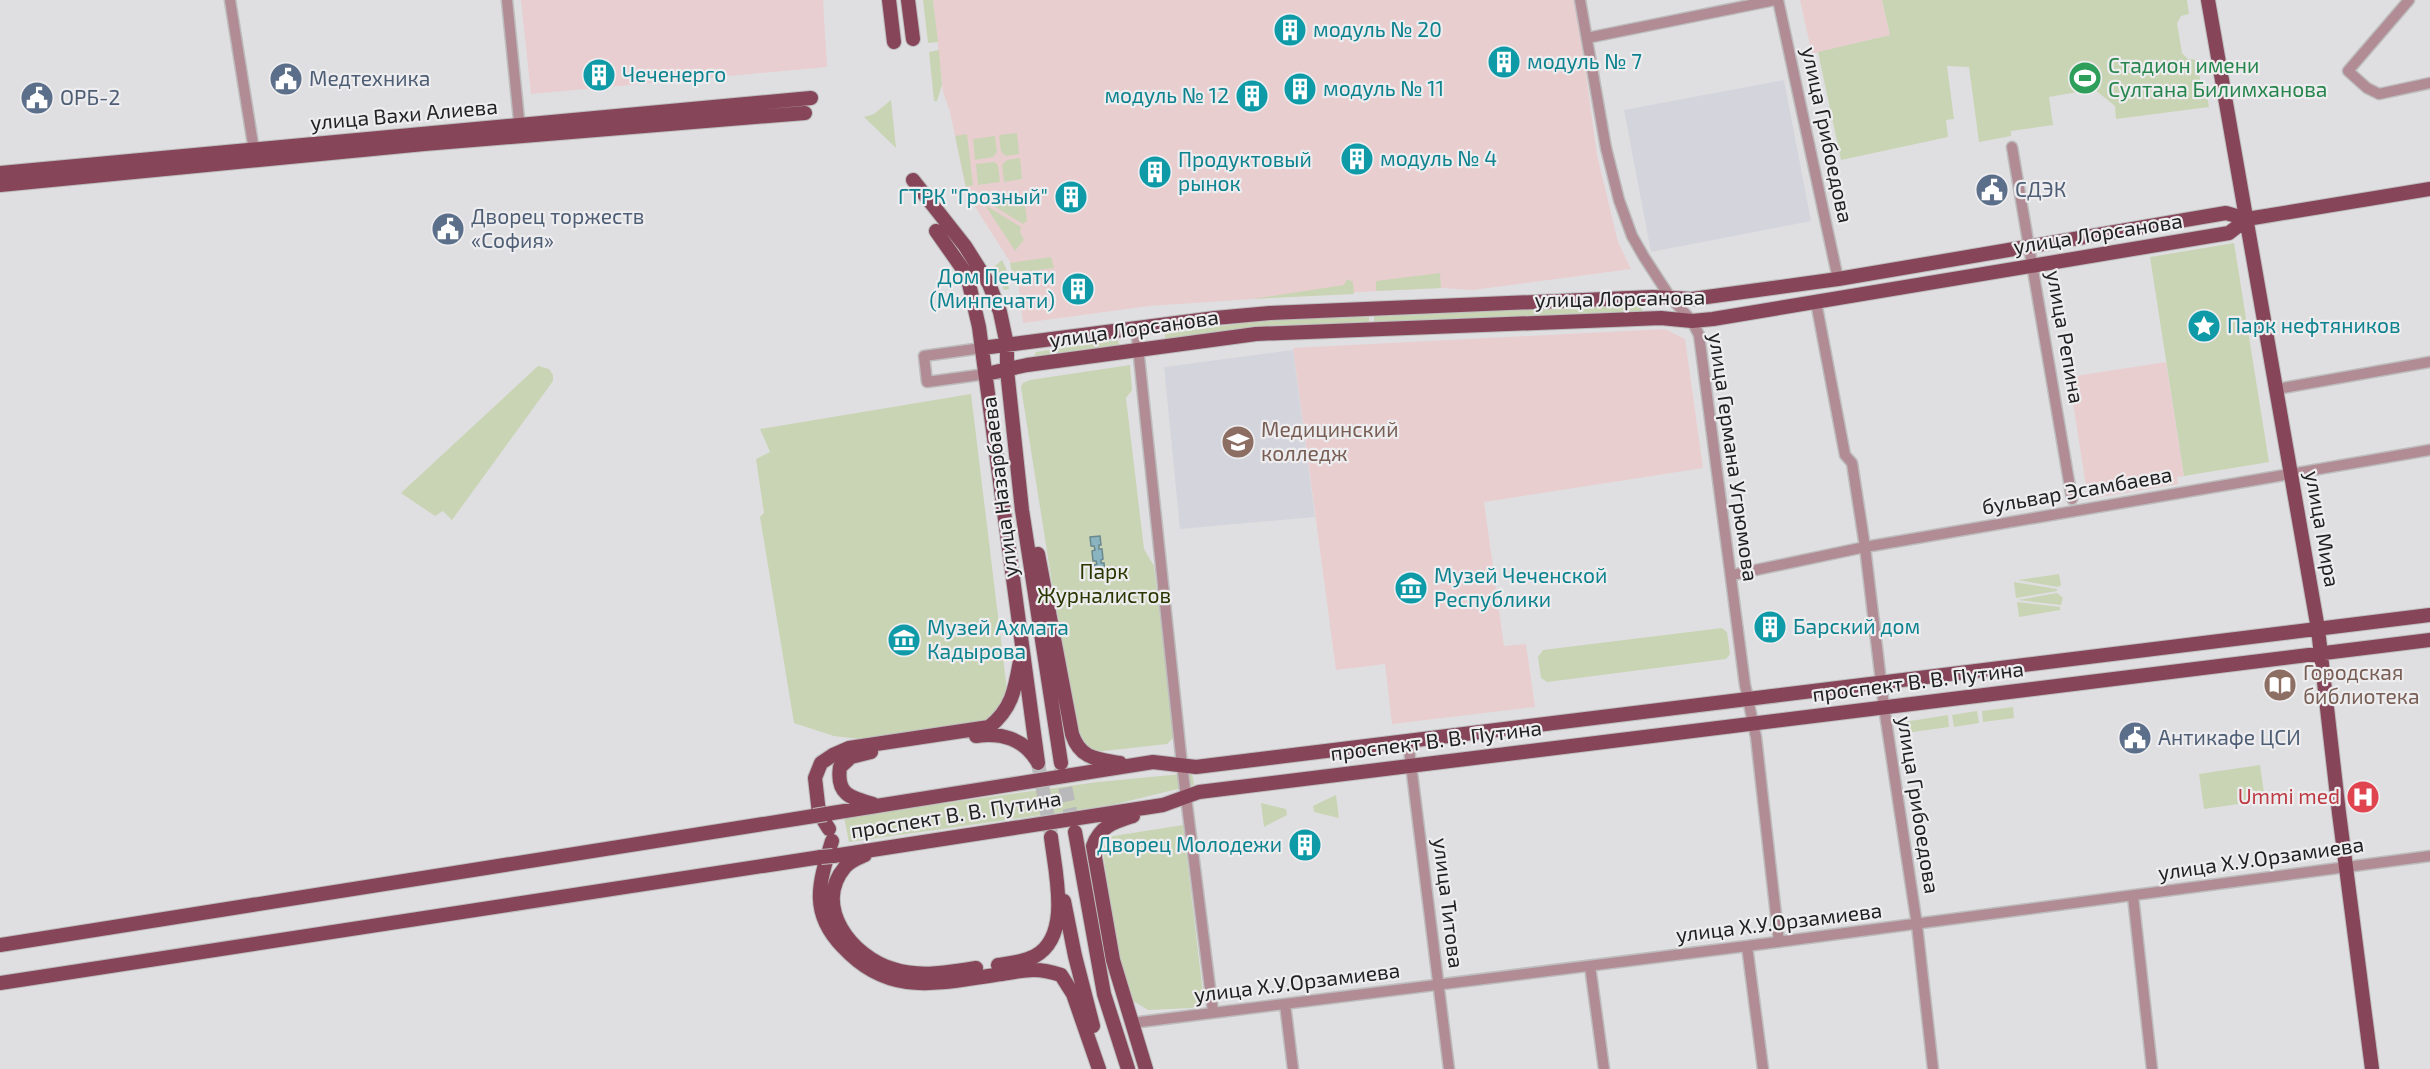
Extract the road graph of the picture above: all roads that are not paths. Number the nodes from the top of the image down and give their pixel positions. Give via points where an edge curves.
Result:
1 (230, 0) edge
2 (507, 0) edge
3 (908, 0) edge
4 (1580, 0) edge
5 (1777, 0) edge
6 (2208, 0) edge
7 (2409, 0) edge
8 (890, 7) edge
9 (1587, 38) junction
10 (913, 39) dead end
11 (894, 42) dead end
12 (2430, 83) edge
13 (811, 98) dead end
14 (805, 113) dead end
15 (520, 131) junction
16 (2012, 147) dead end
17 (255, 156) junction
18 (0, 173) edge
19 (913, 180) dead end
20 (0, 185) edge
21 (2430, 189) edge
22 (2247, 219) junction
23 (941, 225) junction
24 (2030, 246) junction
25 (2033, 266) junction
26 (1838, 279) junction
27 (1670, 297) junction
28 (1816, 302) junction
29 (1692, 321) junction
30 (1136, 328) junction
31 (1008, 345) junction
32 (982, 348) junction
33 (1138, 349) junction
34 (2430, 362) edge
35 (1007, 370) junction
36 (986, 374) junction
37 (2277, 389) junction
38 (2430, 450) edge
39 (2291, 474) junction
40 (1020, 491) junction
41 (2072, 499) dead end
42 (1865, 548) junction
43 (1732, 574) junction
44 (2430, 615) edge
45 (2319, 629) junction
46 (2430, 640) edge
47 (1022, 650) junction
48 (2321, 654) junction
49 (1881, 684) junction
50 (1748, 700) junction
51 (1884, 707) junction
52 (1752, 723) junction
53 (1408, 741) junction
54 (1061, 763) tunnel mouth
55 (1134, 765) junction
56 (1182, 765) junction
57 (1411, 765) junction
58 (1187, 796) junction
59 (878, 805) junction
60 (1163, 805) junction
61 (825, 814) junction
62 (1075, 832) tunnel mouth
63 (830, 835) junction
64 (874, 849) junction
65 (833, 856) junction
66 (2430, 856) edge
67 (2347, 868) junction
68 (2133, 896) junction
69 (1917, 924) junction
70 (1779, 942) junction
71 (0, 945) edge
72 (1747, 946) junction
73 (1590, 966) junction
74 (0, 983) edge
75 (1439, 986) junction
76 (1285, 1004) junction
77 (1213, 1012) junction
78 (1132, 1023) junction
79 (1099, 1069) edge
80 (1106, 1069) edge
81 (1128, 1069) edge
82 (1146, 1069) edge
83 (1293, 1069) edge
84 (1449, 1069) edge
85 (1604, 1069) edge
86 (1763, 1069) edge
87 (1933, 1069) edge
88 (2152, 1069) edge
89 (2369, 1069) edge

1 - 17 street
2 - 15 street
3 - 10 main road
4 - 9 street, улица Германа Угрюмова
5 - 9 street
5 - 26 street, улица Грибоедова
6 - 22 main road, улица Мира
7 - 12 street via 2348,71 2379,93
8 - 11 main road
9 - 27 street, улица Германа Угрюмова via 1619,200 1632,236
13 - 15 main road, улица Вахи Алиева
14 - 15 main road, улица Вахи Алиева
15 - 17 main road, улица Вахи Алиева
16 - 24 street, улица Репина
17 - 18 main road, улица Вахи Алиева
17 - 20 main road, улица Вахи Алиева
19 - 23 main road
21 - 22 main road, улица Лорсанова
22 - 24 main road, улица Лорсанова via 2226,213
22 - 25 main road, улица Лорсанова via 2229,233
22 - 37 main road, улица Мира
23 - 31 main road, улица Назарбаева via 989,284
23 - 32 main road, улица Назарбаева via 967,275
24 - 25 street, улица Репина
24 - 26 main road, улица Лорсанова
25 - 28 main road, улица Лорсанова
25 - 41 street, улица Репина
26 - 27 main road, улица Лорсанова via 1692,299
27 - 29 street, улица Германа Угрюмова
27 - 30 main road, улица Лорсанова via 1270,313
28 - 29 main road, улица Лорсанова
28 - 42 street, улица Грибоедова via 1845,455 1852,463
29 - 33 main road, улица Лорсанова via 1649,319 1280,333
29 - 43 street, улица Германа Угрюмова via 1699,335
30 - 31 main road, улица Лорсанова
30 - 33 street
31 - 32 main road, улица Лорсанова
31 - 35 main road, улица Назарбаева
32 - 36 main road, улица Назарбаева
32 - 36 street via 924,356 927,382
33 - 35 main road, улица Лорсанова
33 - 56 street
34 - 37 street
35 - 36 main road, улица Лорсанова
35 - 40 main road, улица Назарбаева
36 - 47 main road, улица Назарбаева
37 - 39 main road, улица Мира
38 - 39 street, бульвар Эсамбаева
39 - 42 street, бульвар Эсамбаева
39 - 45 main road, улица Мира
40 - 54 main road, улица Назарбаева
40 - 55 main road via 1030,514 1077,747 1089,756
42 - 43 street, бульвар Эсамбаева
42 - 49 street, улица Грибоедова
43 - 50 street, улица Германа Угрюмова
44 - 45 main road, проспект В. В. Путина
45 - 48 main road, улица Мира
45 - 49 main road, проспект В. В. Путина
46 - 48 main road, проспект В. В. Путина
47 - 59 main road, улица Назарбаева via 1038,763 1020,741 985,734 851,757 840,767 838,781 844,792 853,799
47 - 63 main road via 1008,708 989,727 849,747 821,763 815,778 819,813
48 - 51 main road, проспект В. В. Путина
48 - 67 main road, улица Мира
49 - 50 main road, проспект В. В. Путина
49 - 51 street, улица Грибоедова
50 - 52 street, улица Германа Угрюмова
50 - 53 main road, проспект В. В. Путина
51 - 52 main road, проспект В. В. Путина
51 - 69 street, улица Грибоедова
52 - 57 main road, проспект В. В. Путина
52 - 70 street, улица Германа Угрюмова
53 - 56 main road, проспект В. В. Путина via 1196,767
53 - 57 street, улица Титова
55 - 56 main road, проспект В. В. Путина
55 - 59 main road, проспект В. В. Путина
56 - 58 street
57 - 58 main road, проспект В. В. Путина
57 - 75 street, улица Титова
58 - 60 main road, проспект В. В. Путина
58 - 77 street
59 - 61 main road, проспект В. В. Путина
60 - 64 main road, проспект В. В. Путина
60 - 78 main road via 1103,828 1093,846 1113,960
61 - 63 main road, проспект В. В. Путина
61 - 71 main road
62 - 81 main road via 1104,994
63 - 65 main road, проспект В. В. Путина
63 - 79 main road via 820,904 830,932 850,955 884,977 914,984 1038,969 1061,975 1073,994
64 - 65 main road, проспект В. В. Путина
64 - 80 main road via 846,865 835,882 831,901 836,917 857,949 893,969 923,975 1026,960 1046,948 1054,935 1059,912 1052,837 1075,956
65 - 74 main road
66 - 67 street, улица Х.У.Орзамиева
67 - 68 street, улица Х.У.Орзамиева
67 - 89 main road, улица Мира
68 - 69 street, улица Х.У.Орзамиева
68 - 88 street
69 - 70 street, улица Х.У.Орзамиева
69 - 87 street, улица Грибоедова
70 - 72 street, улица Х.У.Орзамиева
72 - 73 street, улица Х.У.Орзамиева
72 - 86 street
73 - 75 street, улица Х.У.Орзамиева
73 - 85 street
75 - 76 street, улица Х.У.Орзамиева
75 - 84 street, улица Титова
76 - 77 street, улица Х.У.Орзамиева
76 - 83 street
77 - 78 street, улица Х.У.Орзамиева
78 - 82 main road

